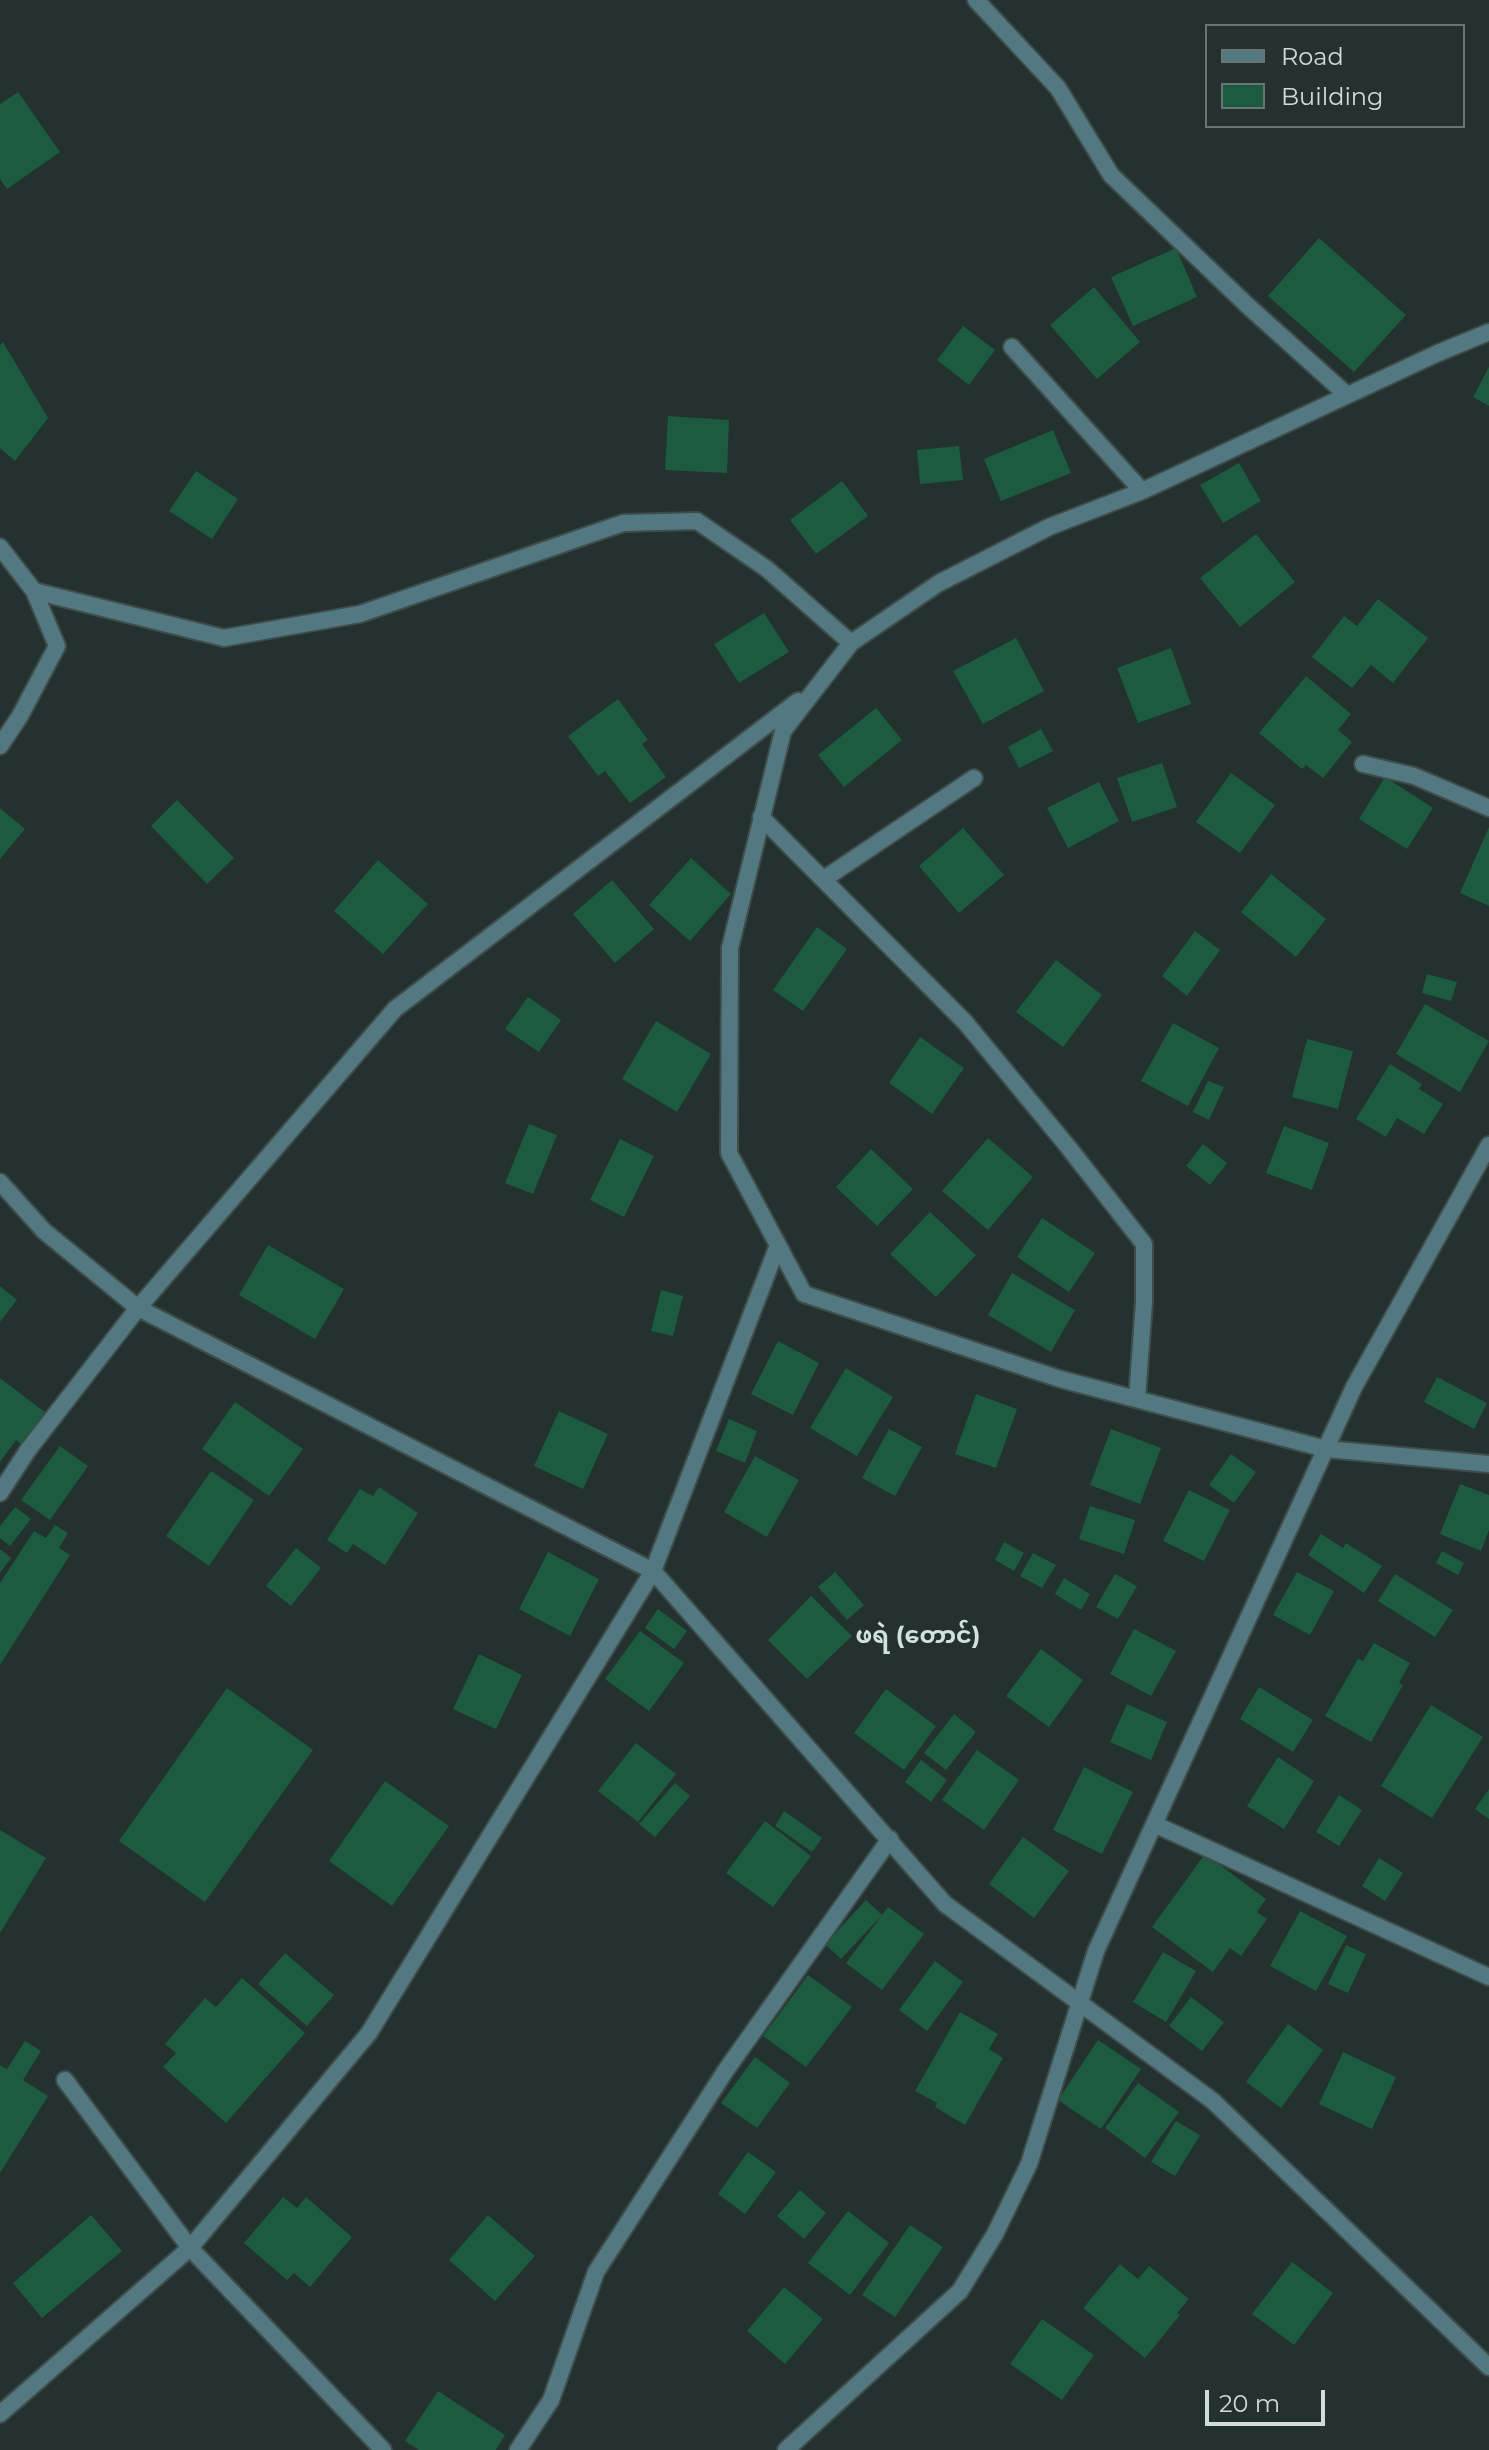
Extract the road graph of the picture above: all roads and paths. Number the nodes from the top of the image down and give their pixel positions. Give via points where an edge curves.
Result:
1 (976, 0) edge
2 (1489, 332) edge
3 (1012, 347) dead end
4 (1347, 395) junction
5 (1142, 491) junction
6 (0, 547) edge
7 (34, 591) junction
8 (851, 643) junction
9 (818, 686) junction
10 (0, 746) edge
11 (1363, 764) dead end
12 (974, 778) dead end
13 (1489, 808) edge
14 (761, 817) junction
15 (824, 879) junction
16 (1489, 1145) edge
17 (0, 1182) edge
18 (778, 1245) junction
19 (138, 1308) junction
20 (1137, 1399) junction
21 (1326, 1449) junction
22 (1489, 1464) edge
23 (0, 1493) edge
24 (653, 1571) junction
25 (1154, 1824) junction
26 (890, 1839) junction
27 (1489, 1977) edge
28 (1079, 2001) junction
29 (65, 2080) dead end
30 (190, 2248) junction
31 (1489, 2367) edge
32 (0, 2414) edge
33 (383, 2450) edge
34 (518, 2450) edge
35 (786, 2450) edge

1 - 4 street via 1058,88 1111,175
2 - 4 street
3 - 5 street
4 - 5 street
5 - 8 street via 1049,527 939,583
6 - 7 street
7 - 8 street via 224,638 360,614 623,523 697,521 767,569
7 - 10 street via 57,646
8 - 9 street
9 - 14 street via 783,731
9 - 19 street via 395,1009
11 - 13 street via 1414,776
12 - 15 street
14 - 15 street
14 - 18 street via 730,948 729,1153
15 - 20 street via 965,1022 1144,1244
16 - 21 street via 1354,1387
17 - 19 street via 44,1231
18 - 20 street via 804,1294 1060,1379
18 - 24 street
19 - 23 street
19 - 24 street
20 - 21 street
21 - 22 street
21 - 25 street
24 - 26 street
24 - 30 street via 369,2033
25 - 27 street
25 - 28 street
26 - 28 street via 945,1904
26 - 34 street via 726,2070 596,2272 551,2400
28 - 31 street via 1213,2101
28 - 35 street via 1029,2164 960,2291
29 - 30 street
30 - 32 street
30 - 33 street

